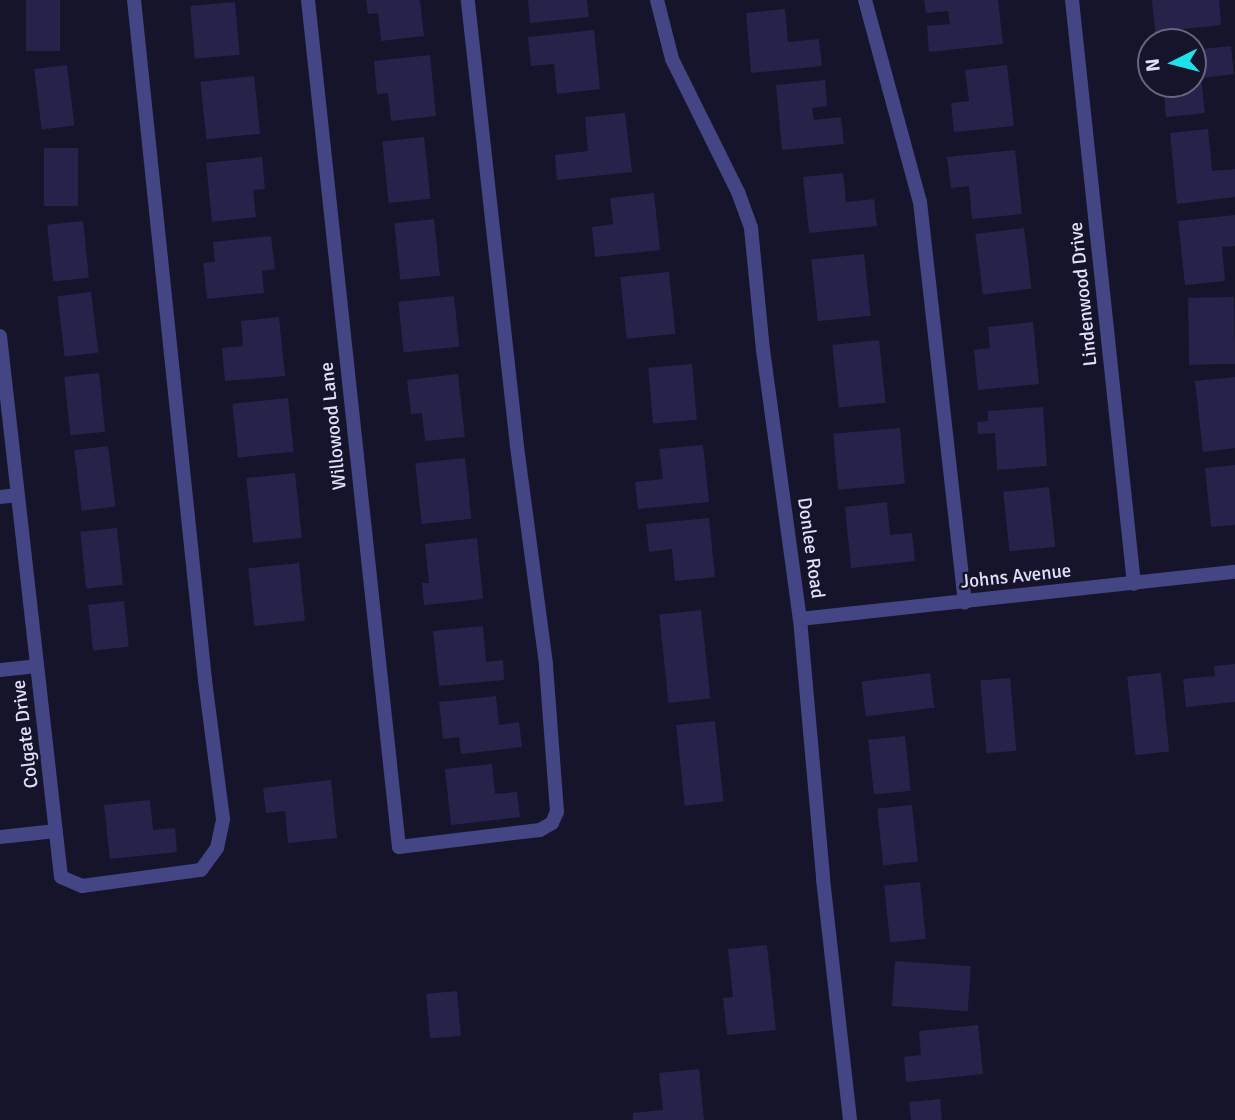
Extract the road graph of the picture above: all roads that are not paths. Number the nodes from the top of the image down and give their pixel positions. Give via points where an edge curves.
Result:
1 (134, 0) edge
2 (308, 0) edge
3 (468, 0) edge
4 (657, 0) edge
5 (865, 0) edge
6 (1072, 0) edge
7 (0, 336) edge
8 (17, 495) junction
9 (0, 497) edge
10 (1235, 572) edge
11 (1134, 584) junction
12 (965, 602) junction
13 (800, 619) junction
14 (37, 666) junction
15 (0, 670) edge
16 (56, 831) junction
17 (0, 837) edge
18 (849, 1120) edge

1 - 16 street, Colgate Drive via 223,819 218,848 201,870 82,886 61,877
2 - 3 street, Willowood Lane via 399,847 540,830 552,823 556,812 546,664
4 - 13 street, Donlee Road via 671,59 738,192 751,228
5 - 12 street via 920,201
6 - 11 street, Lindenwood Drive
7 - 8 street, Colgate Drive
8 - 9 street
8 - 14 street, Colgate Drive
10 - 11 street, Johns Avenue
11 - 12 street, Johns Avenue
12 - 13 street, Johns Avenue
13 - 18 street, Donlee Road
14 - 15 street
14 - 16 street, Colgate Drive
16 - 17 street

